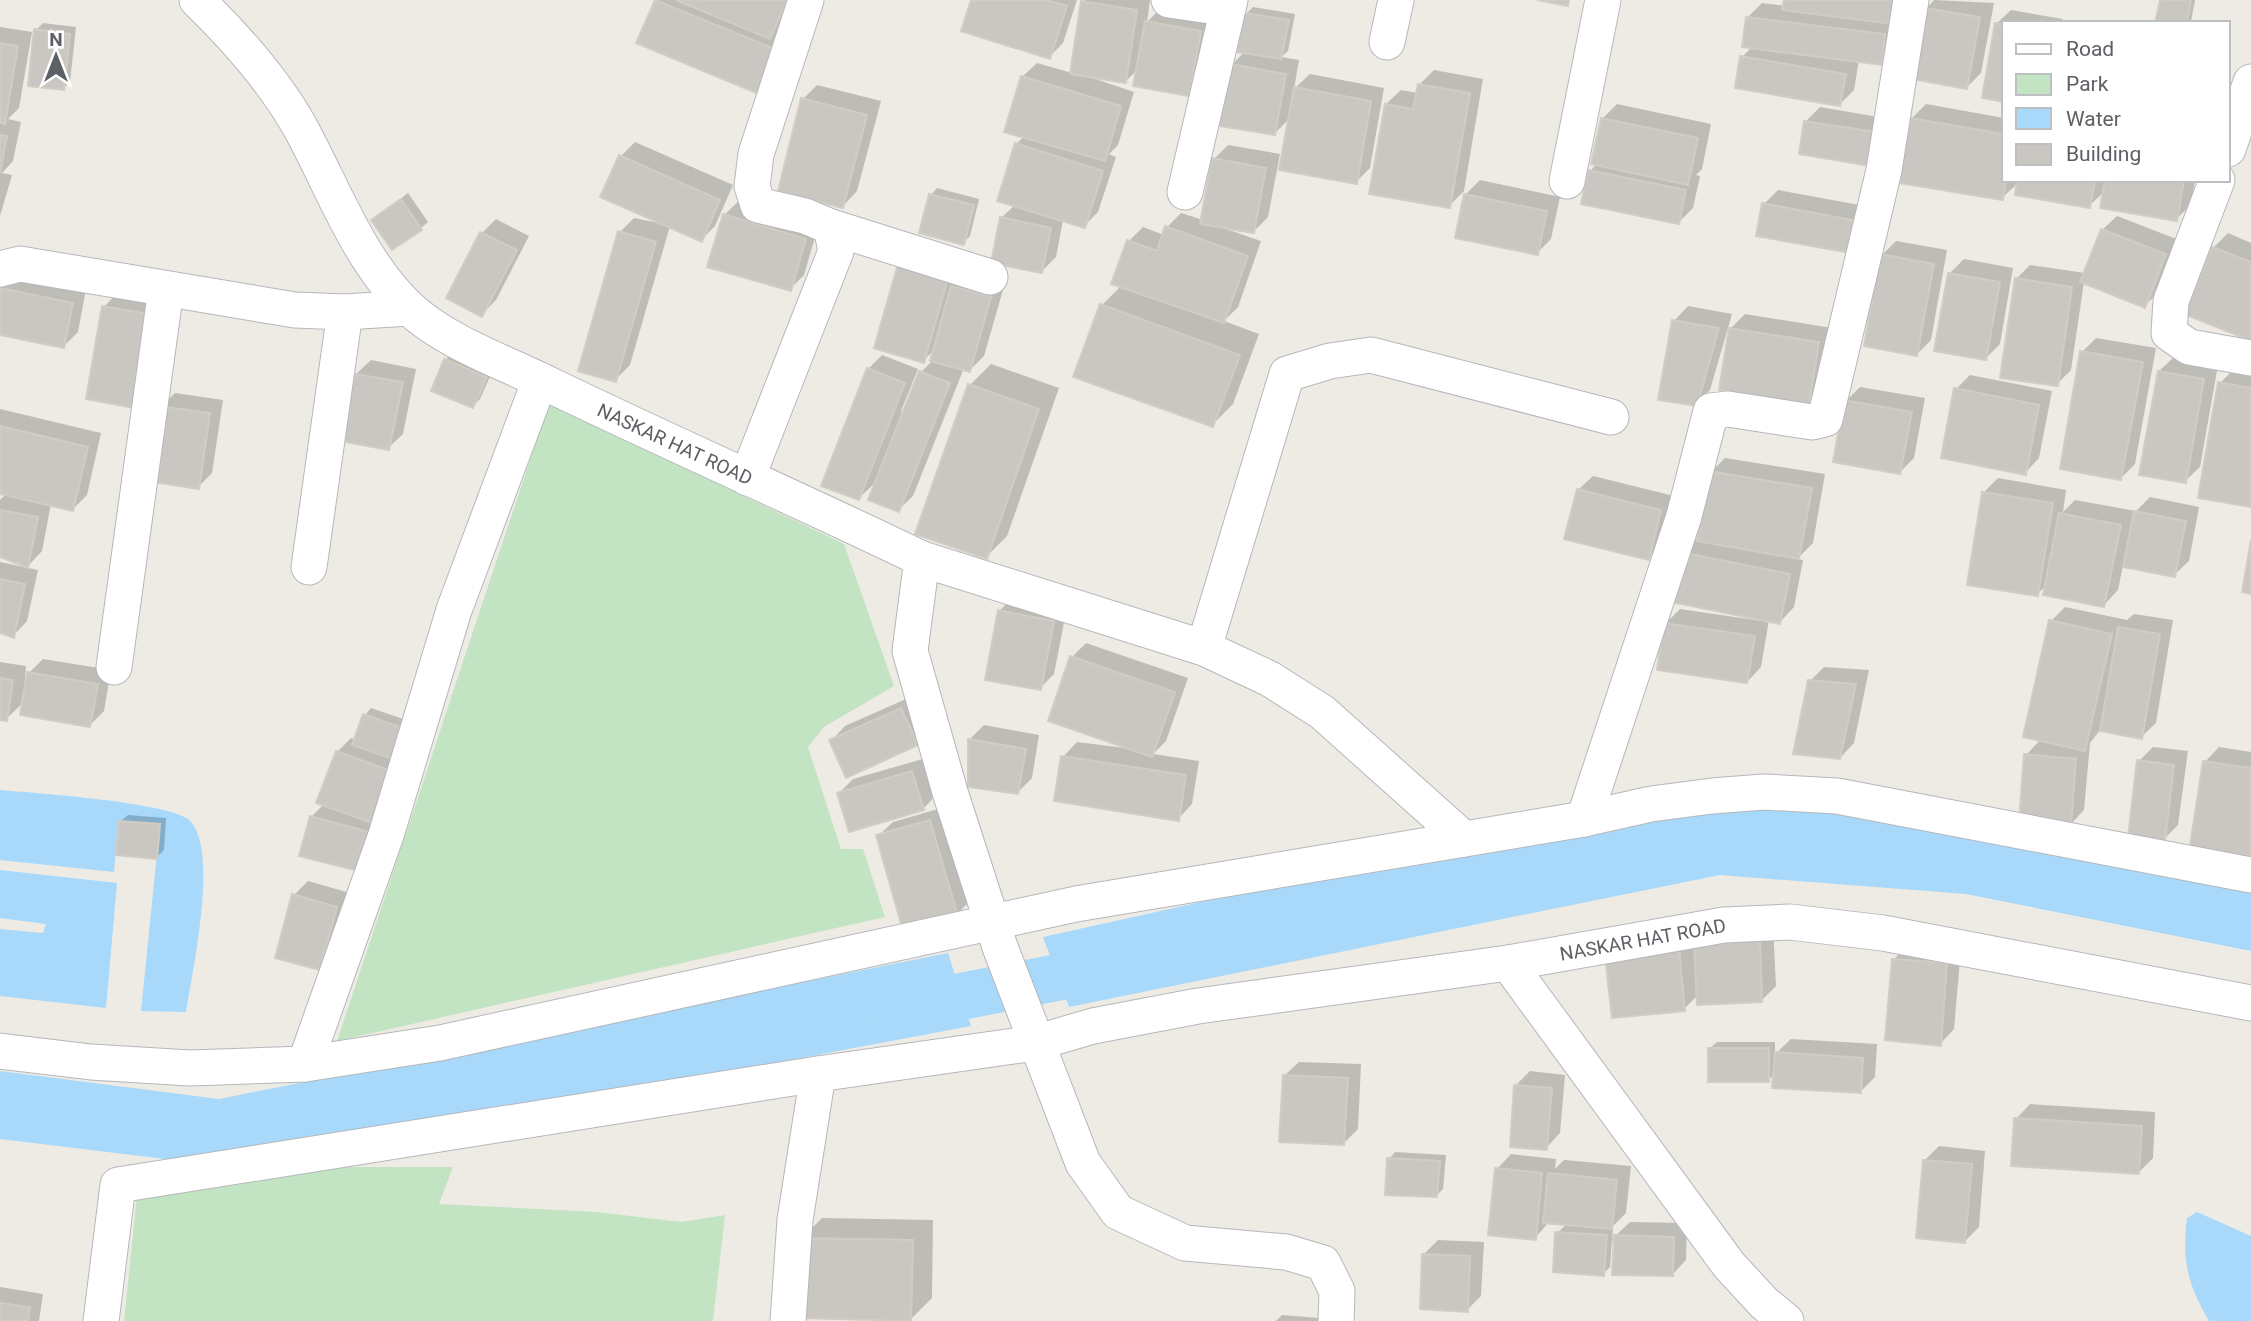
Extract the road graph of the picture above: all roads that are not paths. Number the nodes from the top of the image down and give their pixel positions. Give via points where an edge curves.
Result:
1 (197, 0) edge
2 (806, 0) edge
3 (1169, 0) edge
4 (1220, 0) edge
5 (1230, 0) edge
6 (1396, 0) edge
7 (1604, 0) edge
8 (1911, 0) edge
9 (1387, 42) dead end
10 (2251, 82) edge
11 (2230, 143) edge
12 (1567, 181) dead end
13 (2216, 182) edge
14 (1185, 192) dead end
15 (831, 227) junction
16 (0, 269) edge
17 (990, 277) dead end
18 (166, 289) junction
19 (409, 308) junction
20 (345, 312) junction
21 (2251, 358) edge
22 (540, 380) junction
23 (1611, 417) dead end
24 (747, 478) junction
25 (922, 559) junction
26 (309, 567) dead end
27 (1204, 648) junction
28 (114, 667) dead end
29 (1584, 819) junction
30 (1464, 839) junction
31 (2251, 875) edge
32 (997, 935) junction
33 (1508, 963) junction
34 (2251, 1003) edge
35 (1030, 1030) junction
36 (0, 1051) edge
37 (306, 1064) junction
38 (818, 1074) junction
39 (102, 1321) edge
40 (788, 1321) edge
41 (1336, 1321) edge
42 (1786, 1321) edge

1 - 19 street, NASKAR HAT ROAD via 256,61 299,126 375,266
2 - 15 street via 756,154 752,186 758,205
3 - 4 street via 1210,6
5 - 14 street
6 - 9 street
7 - 12 street
8 - 29 street via 1884,170 1825,419 1812,422 1728,409 1711,411 1684,516
10 - 11 street
13 - 21 street via 2171,301 2169,333 2189,347
15 - 17 street
15 - 24 street via 836,251
16 - 18 street via 20,264
18 - 20 street via 295,310
18 - 28 street
19 - 20 street
19 - 22 street, NASKAR HAT ROAD via 450,337
20 - 26 street
22 - 24 street, NASKAR HAT ROAD
22 - 37 street via 453,610 386,835
23 - 27 street via 1371,355 1287,374
24 - 25 street, NASKAR HAT ROAD
25 - 27 street, NASKAR HAT ROAD
25 - 32 street via 910,651
27 - 30 street, NASKAR HAT ROAD via 1270,679 1322,712
29 - 30 street
29 - 31 street via 1712,796 1764,792 1837,796
30 - 32 street via 1076,904
32 - 35 street
32 - 37 street via 440,1043
33 - 34 street, NASKAR HAT ROAD via 1724,925 1790,922 1883,933
33 - 35 street, NASKAR HAT ROAD via 1198,1006 1093,1026
33 - 42 street via 1730,1265
35 - 38 street, NASKAR HAT ROAD
35 - 41 street via 1083,1163 1118,1212 1185,1243 1286,1252 1323,1263 1337,1291
36 - 37 street via 190,1068
38 - 39 street, NASKAR HAT ROAD via 118,1185
38 - 40 street via 795,1220

